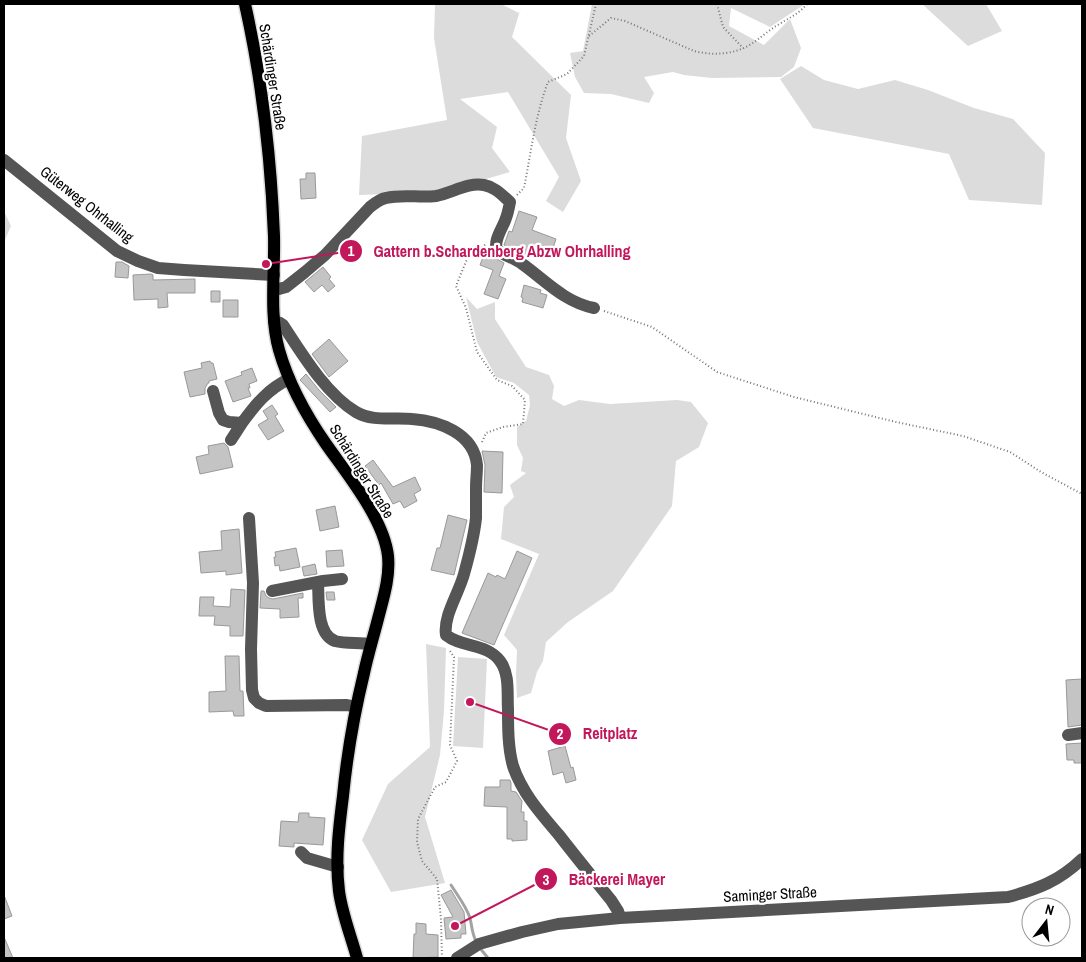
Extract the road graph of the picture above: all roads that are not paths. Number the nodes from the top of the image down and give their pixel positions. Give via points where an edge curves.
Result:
1 (244, 4) edge
2 (4, 160) edge
3 (274, 275) junction
4 (274, 289) junction
5 (594, 308) road end
6 (274, 321) junction
7 (289, 379) junction
8 (212, 391) dead end
9 (242, 423) junction
10 (230, 440) dead end
11 (249, 518) dead end
12 (342, 579) dead end
13 (318, 582) junction
14 (272, 591) dead end
15 (371, 644) junction
16 (356, 707) junction
17 (1082, 733) edge
18 (1068, 735) dead end
19 (301, 852) dead end
20 (1082, 859) edge
21 (338, 867) junction
22 (620, 918) junction
23 (357, 958) edge
24 (457, 958) edge

1 - 3 main road, Schärdinger Straße via 263,103
2 - 3 street, Güterweg Ohrhalling via 117,251 138,261 176,270
3 - 4 main road, Schärdinger Straße
4 - 5 street via 286,286 305,272 370,207 384,198 436,196 479,184 499,192 510,202 506,220 495,242 496,250 519,262 565,297
4 - 6 main road, Schärdinger Straße
6 - 7 main road, Schärdinger Straße
6 - 22 street via 283,325 309,365 333,393 356,412 366,417 435,423 459,434 474,452 477,464 476,519 471,550 445,628 446,635 495,655 504,667 510,745 517,776 531,800 611,900
7 - 9 street via 260,399
7 - 15 main road, Schärdinger Straße via 305,411 366,503 385,540 388,574
8 - 9 street via 223,420
9 - 10 street
11 - 16 street via 254,698 266,706
12 - 13 street
13 - 14 street
13 - 15 street via 322,627 328,637 342,642
15 - 16 main road, Schärdinger Straße
16 - 21 main road, Schärdinger Straße via 338,832
17 - 18 street
19 - 21 street via 307,858
20 - 22 street, Saminger Straße via 1052,882 1008,897
21 - 23 main road, Schärdinger Straße via 339,891
22 - 24 street, Saminger Straße via 558,924 487,941

